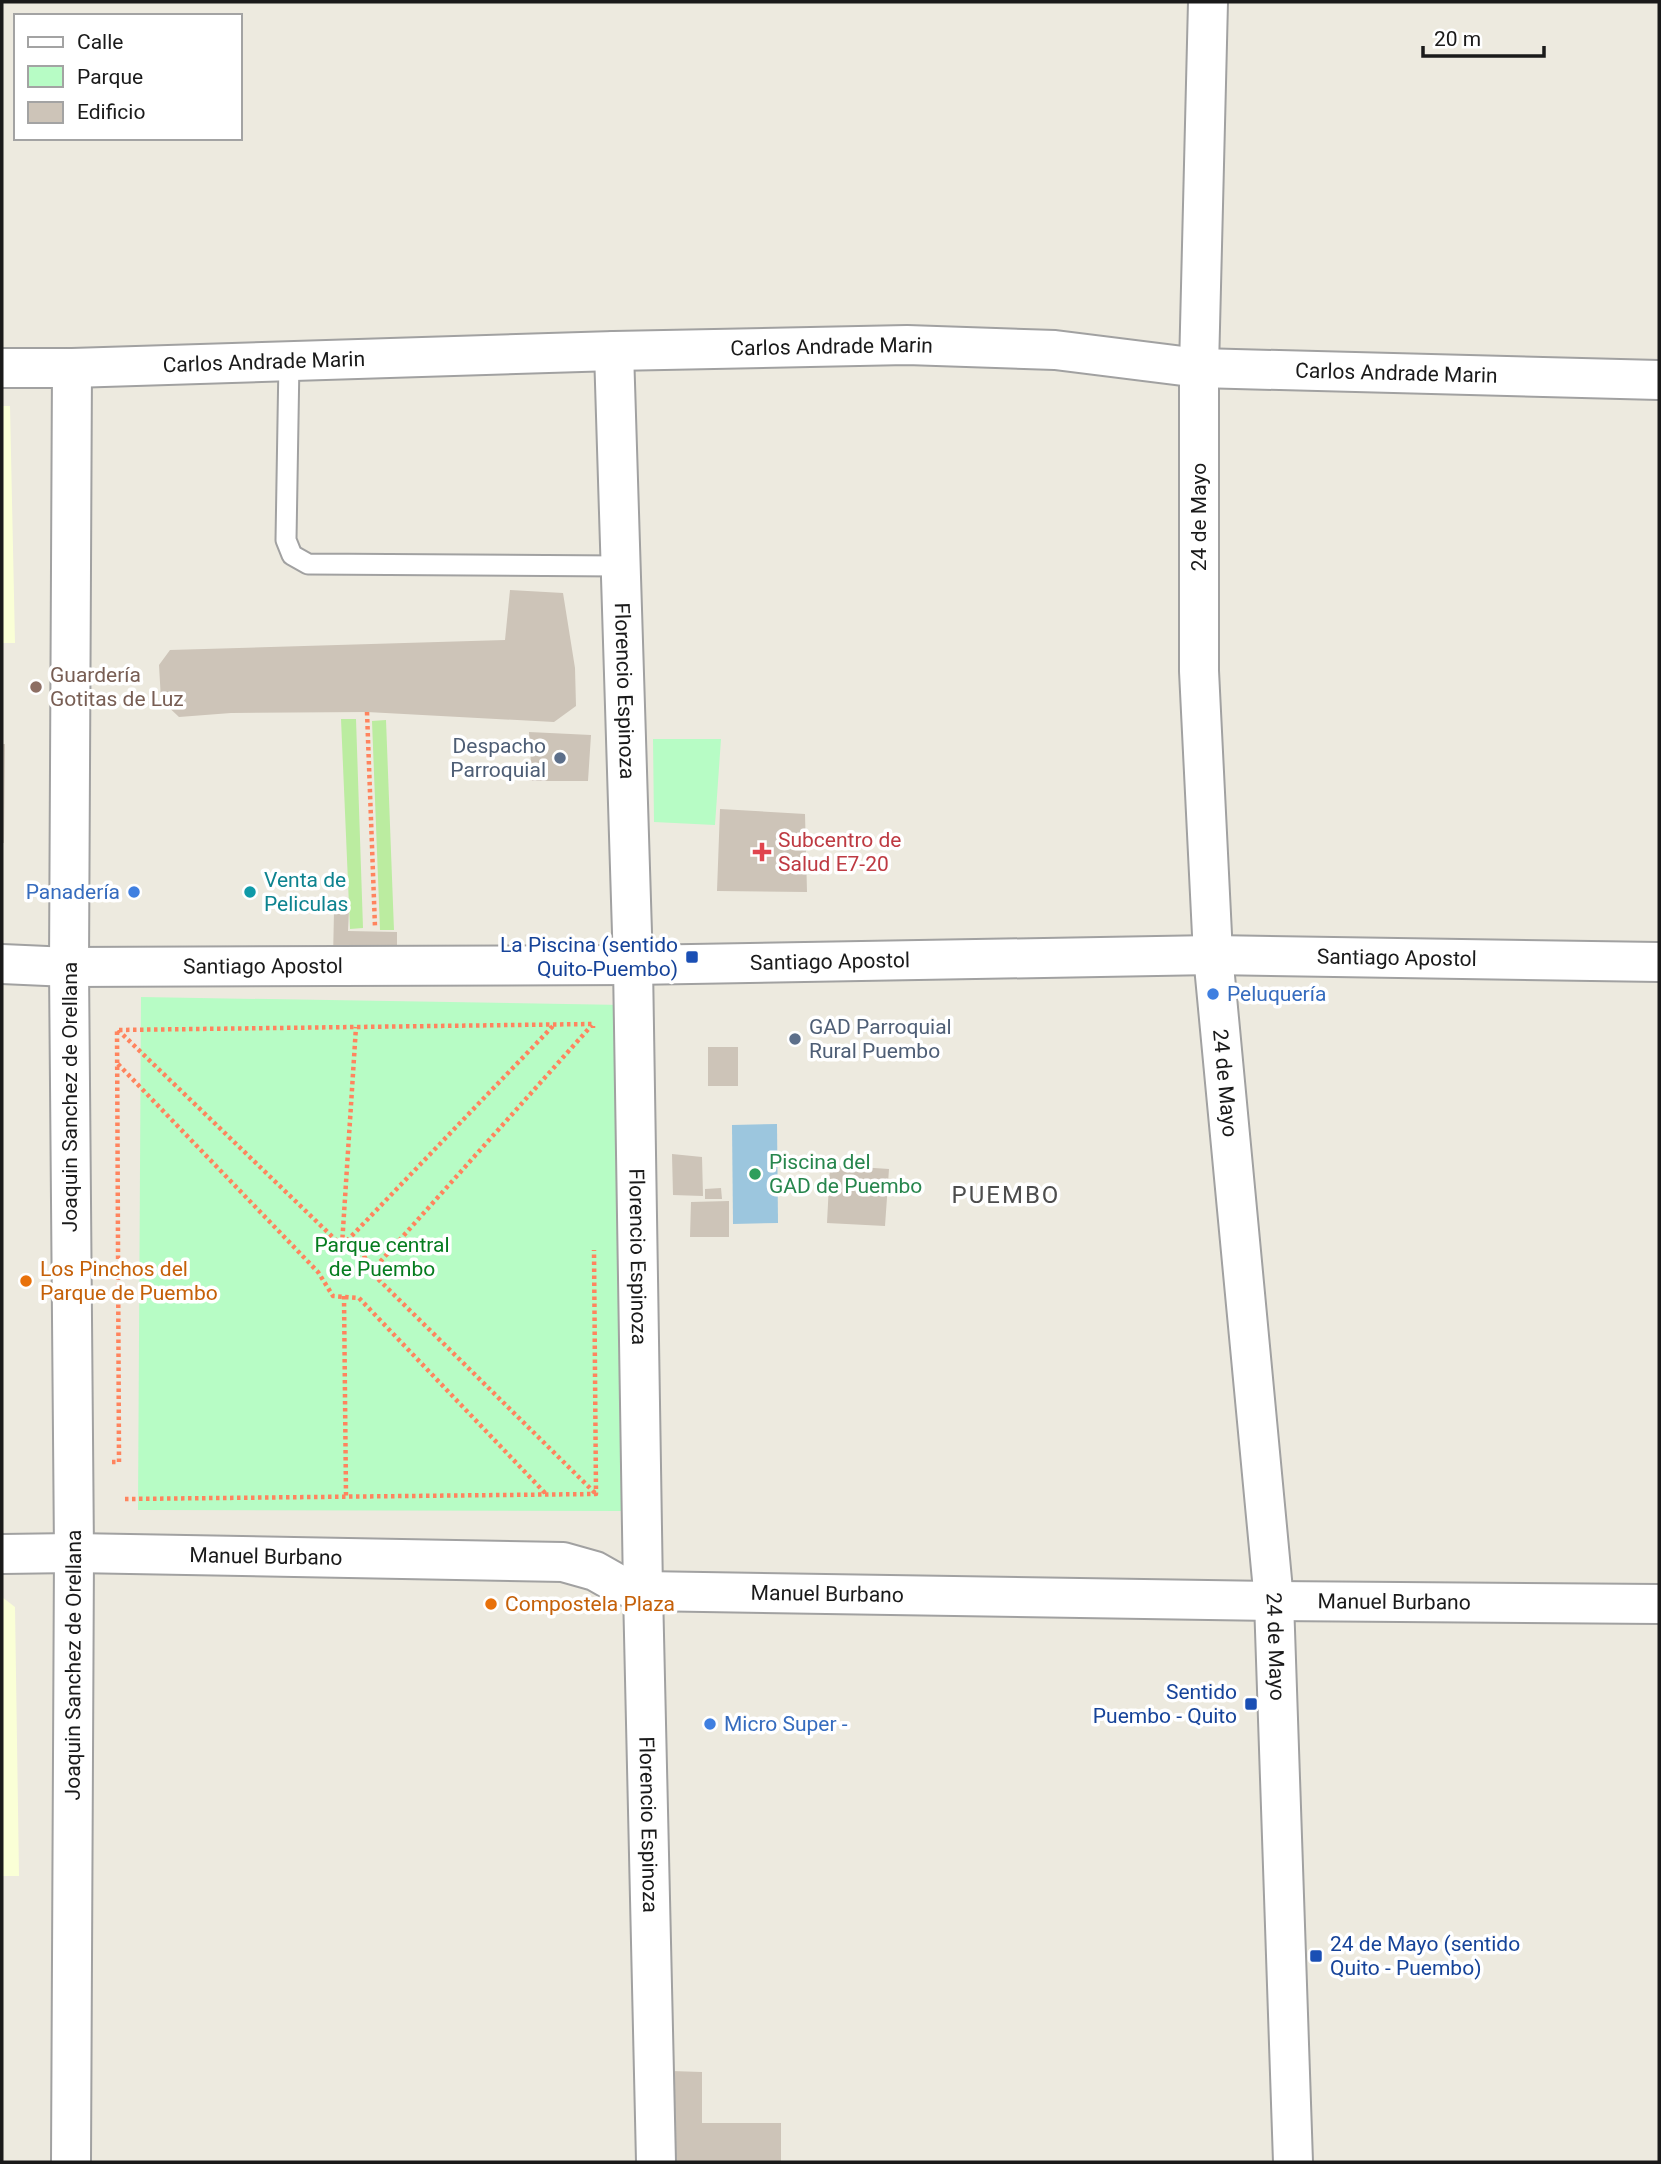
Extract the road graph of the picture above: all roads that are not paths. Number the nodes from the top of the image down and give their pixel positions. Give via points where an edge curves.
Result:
1 (1208, 2) edge
2 (614, 351) junction
3 (289, 361) junction
4 (2, 368) edge
5 (72, 368) junction
6 (1199, 368) junction
7 (1659, 380) edge
8 (620, 566) junction
9 (1213, 955) junction
10 (1659, 962) edge
11 (2, 964) edge
12 (633, 965) junction
13 (69, 967) junction
14 (74, 1553) junction
15 (2, 1554) edge
16 (643, 1591) junction
17 (1273, 1601) junction
18 (1659, 1604) edge
19 (71, 2162) edge
20 (656, 2162) edge
21 (1293, 2162) edge

1 - 6 street, 24 de Mayo
2 - 3 street, Carlos Andrade Marin
2 - 6 street, Carlos Andrade Marin via 921,346 1055,350
2 - 8 street, Florencio Espinoza
3 - 5 street, Carlos Andrade Marin
3 - 8 lane via 286,540 292,555 308,564
4 - 5 street, Carlos Andrade Marin
5 - 13 street, Joaquin Sanchez de Orellana
6 - 7 street, Carlos Andrade Marin
6 - 9 street, 24 de Mayo via 1199,671
8 - 12 street, Florencio Espinoza
9 - 10 street, Santiago Apostol
9 - 12 street, Santiago Apostol
9 - 17 street, 24 de Mayo
11 - 13 street, Santiago Apostol
12 - 13 street, Santiago Apostol
12 - 16 street, Florencio Espinoza
13 - 14 street, Joaquin Sanchez de Orellana
14 - 15 street, Manuel Burbano
14 - 16 street, Manuel Burbano via 563,1562
14 - 19 street, Joaquin Sanchez de Orellana
16 - 17 street, Manuel Burbano
16 - 20 street, Florencio Espinoza
17 - 18 street, Manuel Burbano
17 - 21 street, 24 de Mayo

